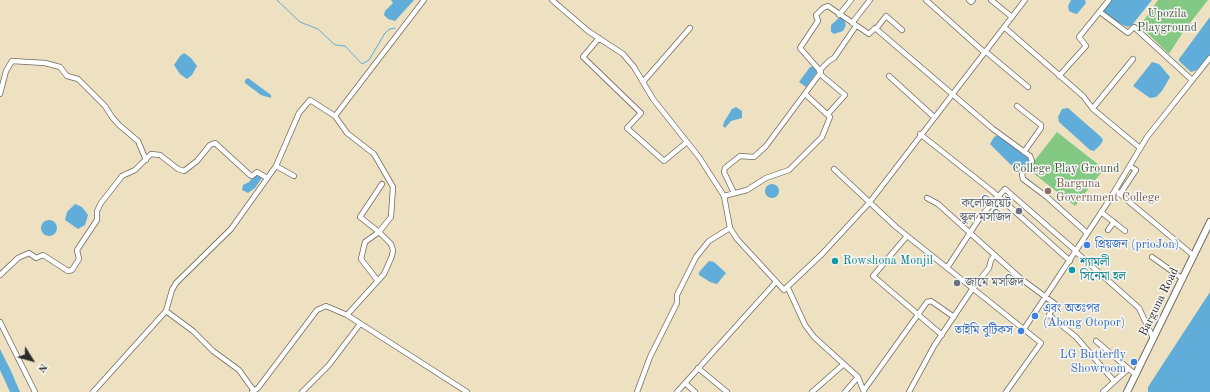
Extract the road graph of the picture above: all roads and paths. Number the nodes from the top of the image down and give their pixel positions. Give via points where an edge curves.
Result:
1 (424, 0) edge
2 (552, 0) edge
3 (851, 0) edge
4 (926, 0) edge
5 (970, 0) edge
6 (973, 0) edge
7 (991, 0) edge
8 (1025, 0) edge
9 (1109, 0) edge
10 (868, 1) edge
11 (1100, 12) junction
12 (839, 15) junction
13 (1012, 17) junction
14 (854, 25) junction
15 (1004, 27) junction
16 (690, 28) dead end
17 (876, 29) junction
18 (902, 30) dead end
19 (599, 38) junction
20 (985, 51) junction
21 (1210, 58) edge
22 (1133, 59) dead end
23 (820, 72) junction
24 (889, 76) dead end
25 (1059, 76) junction
26 (1192, 80) junction
27 (643, 82) junction
28 (1028, 87) dead end
29 (0, 94) edge
30 (805, 94) junction
31 (952, 94) junction
32 (1017, 106) dead end
33 (1093, 108) junction
34 (828, 114) junction
35 (335, 116) junction
36 (934, 117) junction
37 (920, 134) junction
38 (687, 142) junction
39 (1140, 148) junction
40 (1024, 152) junction
41 (146, 160) junction
42 (276, 166) junction
43 (1130, 166) junction
44 (834, 169) dead end
45 (294, 176) dead end
46 (268, 178) junction
47 (382, 184) dead end
48 (1115, 190) junction
49 (734, 193) junction
50 (1120, 194) junction
51 (724, 196) junction
52 (998, 196) junction
53 (927, 198) dead end
54 (869, 203) junction
55 (1102, 212) junction
56 (1114, 222) junction
57 (1210, 222) edge
58 (730, 228) junction
59 (1210, 229) edge
60 (1108, 230) dead end
61 (1125, 231) dead end
62 (379, 232) junction
63 (970, 233) junction
64 (1087, 233) junction
65 (907, 236) junction
66 (1076, 251) junction
67 (995, 255) junction
68 (1194, 256) junction
69 (1152, 257) dead end
70 (1070, 261) junction
71 (947, 268) junction
72 (0, 275) edge
73 (1182, 279) junction
74 (378, 280) junction
75 (776, 282) junction
76 (788, 288) junction
77 (972, 288) junction
78 (1045, 298) junction
79 (166, 311) junction
80 (347, 315) junction
81 (917, 315) junction
82 (954, 317) junction
83 (0, 322) edge
84 (360, 324) junction
85 (1024, 329) junction
86 (942, 335) junction
87 (1153, 338) junction
88 (1096, 341) dead end
89 (844, 364) junction
90 (698, 368) junction
91 (1128, 369) junction
92 (1136, 375) junction
93 (858, 377) junction
94 (1114, 382) junction
95 (685, 383) junction
96 (254, 391) edge
97 (864, 391) edge
98 (35, 392) edge
99 (93, 392) edge
100 (304, 392) edge
101 (467, 392) edge
102 (637, 392) edge
103 (677, 392) edge
104 (695, 392) edge
105 (727, 392) edge
106 (812, 392) edge
107 (845, 392) edge
108 (909, 392) edge
109 (1006, 392) edge
110 (1103, 392) edge
111 (1127, 392) edge
112 (1130, 392) edge

1 - 35 street
2 - 19 street
3 - 12 street
4 - 20 street
5 - 6 street
7 - 13 street
8 - 13 street
9 - 11 street
10 - 14 street
11 - 25 street via 1079,37 1086,46
11 - 26 street via 1128,33 1134,27
12 - 14 street
12 - 23 street via 828,6 823,8 816,15 818,21 800,48
13 - 15 street
14 - 17 street via 869,34
14 - 23 street via 834,58 829,60
15 - 20 street
15 - 25 street
16 - 27 street
17 - 18 street via 886,16
17 - 31 street
19 - 27 street via 623,54
19 - 38 street via 583,57 641,113 627,128 664,161
20 - 28 street
20 - 31 street
21 - 26 street
22 - 33 street
23 - 30 street
23 - 34 street via 845,95
24 - 36 street
25 - 33 street via 1084,96
26 - 39 street
27 - 38 street
29 - 41 street via 6,71 12,61 45,63 60,68 67,76 78,79 105,106 119,125 138,141
30 - 34 street
30 - 49 street via 781,128 754,157 740,156 725,168 724,172
31 - 36 street
31 - 40 street
32 - 40 street via 1041,125
33 - 39 street
34 - 49 street via 830,119 824,134 789,170 766,178 747,190
35 - 42 street via 313,101 308,102 299,113
35 - 62 street via 347,133 374,154 393,187 391,217
36 - 37 street
37 - 52 street
37 - 54 street
38 - 51 street
39 - 43 street
40 - 64 street via 1032,159 1022,174 1024,179
41 - 46 street via 151,154 160,155 184,171 215,143 250,175 257,172
41 - 72 street via 136,170 122,176 101,203 97,211 97,220 77,250 79,259 72,270 68,271 43,255 36,258 29,253 18,258
42 - 45 street
42 - 46 street
43 - 48 street
43 - 50 street via 1136,170
44 - 54 street
46 - 79 street via 231,229 176,283
47 - 62 street via 360,216
48 - 50 street
48 - 55 street
49 - 51 street
50 - 68 street
51 - 58 street
52 - 63 street
52 - 66 street via 1005,189
52 - 70 street
53 - 63 street via 938,204
54 - 65 street
54 - 76 street
55 - 56 street
55 - 64 street
56 - 60 street
56 - 61 street
57 - 68 main road, Barguna Road
58 - 75 street
58 - 102 street via 700,251 677,295 677,303 650,357
59 - 112 main road, Barguna Road
62 - 74 street via 391,244 393,250 389,264
62 - 74 street via 365,242 361,259
63 - 67 street
63 - 71 street
64 - 66 street
65 - 71 street
65 - 81 street via 873,276
66 - 70 street
66 - 87 street via 1139,308
67 - 77 street via 989,268
67 - 78 street
68 - 73 main road, Barguna Road
69 - 73 street
70 - 78 street
71 - 77 street
73 - 87 main road, Barguna Road
74 - 80 street
75 - 76 street via 784,290
75 - 90 street
76 - 89 street via 805,325 814,337
77 - 82 street
77 - 85 street
78 - 85 street
78 - 94 street via 1055,306 1049,315 1076,337
79 - 96 street via 239,370
79 - 99 street
80 - 84 street
80 - 96 street via 326,306 317,310
81 - 82 street via 930,300
81 - 86 street
81 - 97 street
82 - 86 street
83 - 98 street
84 - 100 street via 329,365
84 - 101 street
85 - 109 street via 1041,343
86 - 108 street
87 - 92 main road, Barguna Road
88 - 91 street
89 - 93 street
89 - 106 street
90 - 95 street
90 - 105 street
91 - 92 street
91 - 94 street
92 - 111 main road, Barguna Road
93 - 97 street
93 - 107 street
94 - 110 street
95 - 103 street
95 - 104 street

